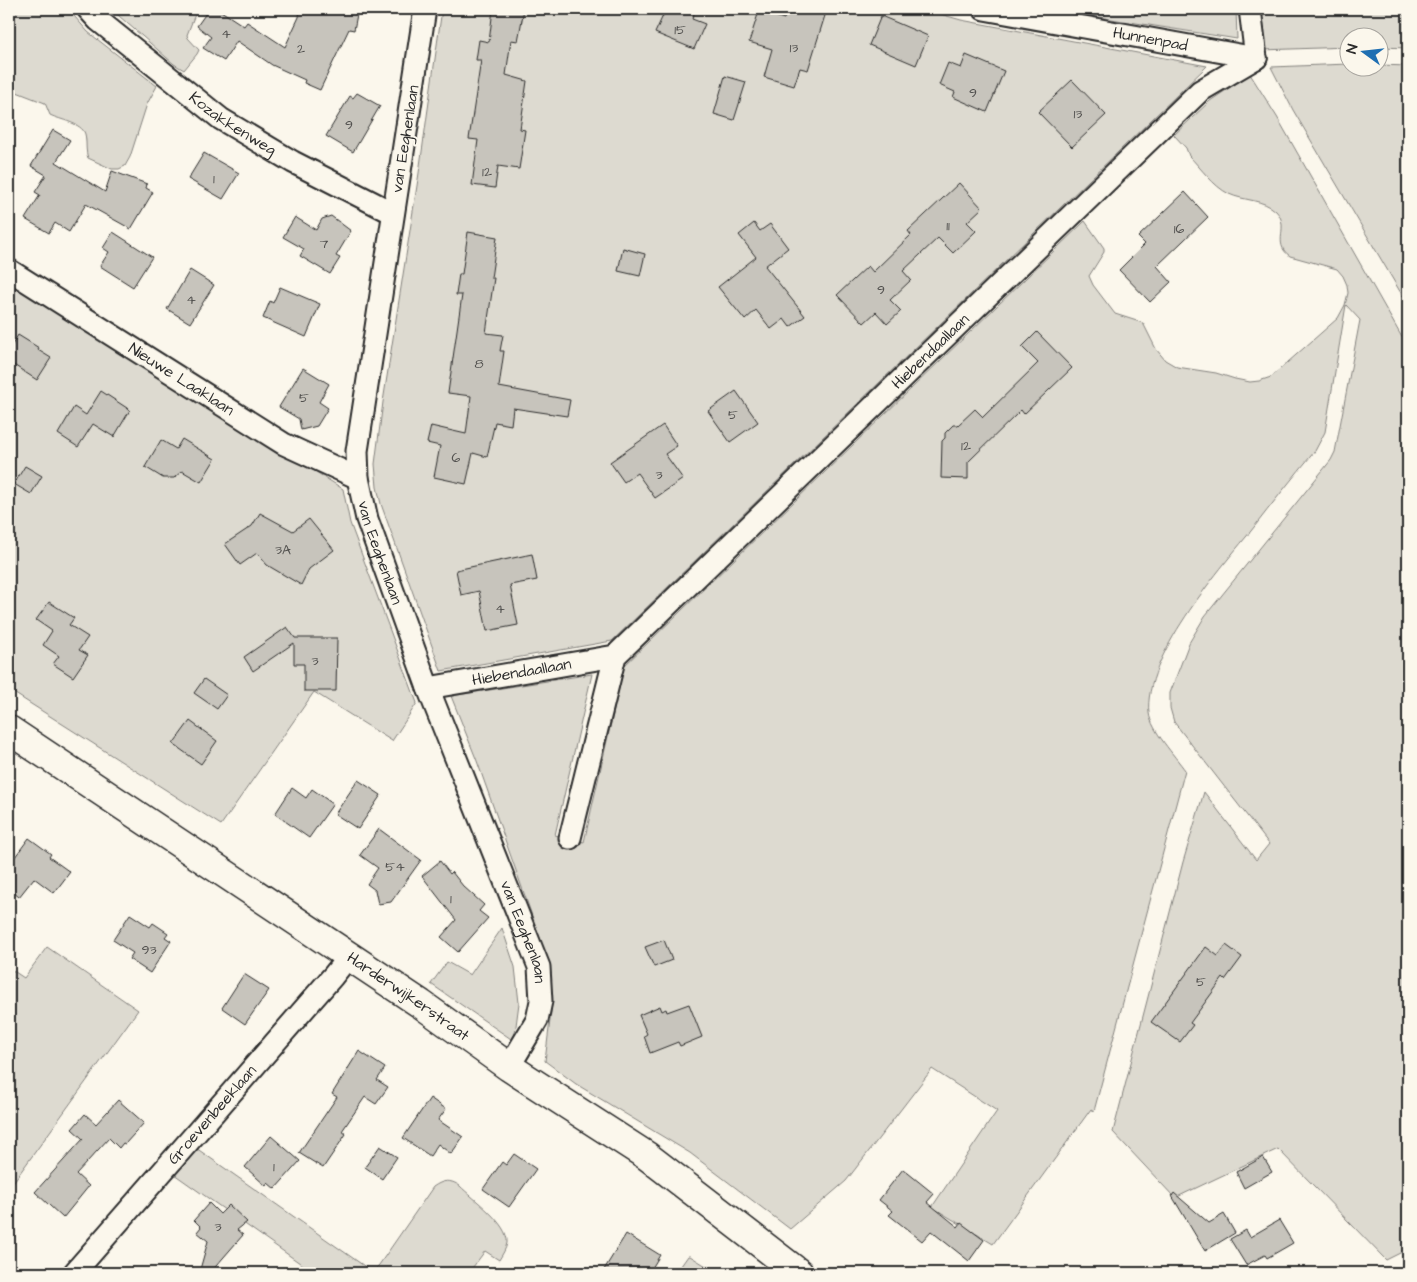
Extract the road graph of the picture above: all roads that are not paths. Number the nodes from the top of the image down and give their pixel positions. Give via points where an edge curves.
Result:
1 (88, 9) edge
2 (425, 9) edge
3 (984, 9) edge
4 (1250, 9) edge
5 (1256, 58) junction
6 (393, 213) junction
7 (9, 270) edge
8 (358, 478) junction
9 (615, 656) junction
10 (428, 688) junction
11 (9, 730) edge
12 (570, 838) dead end
13 (349, 956) junction
14 (509, 1067) junction
15 (74, 1273) edge
16 (799, 1273) edge

1 - 6 street, Kozakkenweg via 221,119 293,162
2 - 6 street, van Eeghenlaan
3 - 5 street, Hunnenpad
4 - 5 street
5 - 9 street, Hiebendaallaan via 1200,91
6 - 8 street, van Eeghenlaan via 357,451
7 - 8 street, Nieuwe Laaklaan via 284,444
8 - 10 street, van Eeghenlaan via 367,519
9 - 10 street, Hiebendaallaan
9 - 12 street
10 - 14 street, van Eeghenlaan via 539,967 541,1002 537,1020
11 - 13 main road, Harderwijkerstraat
13 - 14 main road, Harderwijkerstraat
13 - 15 street, Groevenbeeklaan
14 - 16 main road, Harderwijkerstraat via 647,1156

